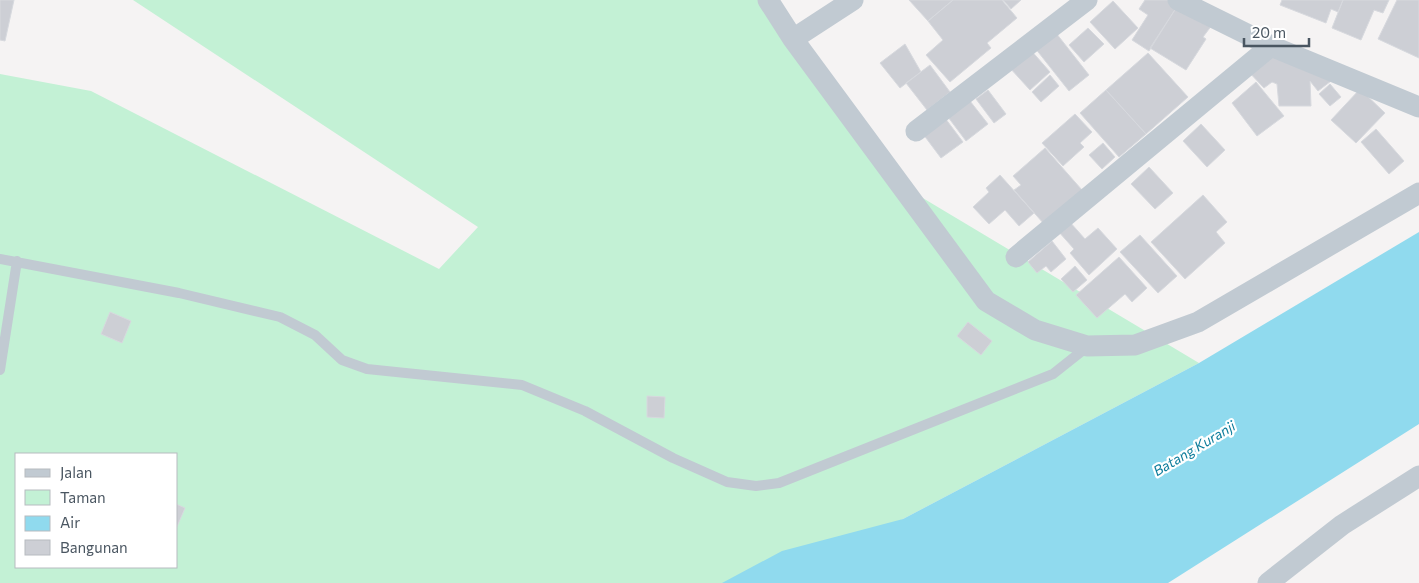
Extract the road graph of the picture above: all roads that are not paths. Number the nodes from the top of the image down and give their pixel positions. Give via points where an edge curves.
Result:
1 (768, 0) edge
2 (853, 0) edge
3 (1087, 0) edge
4 (1178, 0) edge
5 (793, 39) junction
6 (1271, 46) junction
7 (1419, 107) edge
8 (916, 131) dead end
9 (1419, 193) edge
10 (1016, 257) dead end
11 (0, 259) edge
12 (17, 261) junction
13 (1087, 346) junction
14 (0, 370) edge
15 (1419, 476) edge
16 (1268, 583) edge

1 - 5 street
2 - 5 street
3 - 8 street
4 - 6 street
5 - 13 street via 986,301 1035,330
6 - 7 street
6 - 10 street
9 - 13 street via 1198,322 1134,345
11 - 12 lane
12 - 13 lane via 280,317 315,335 342,360 368,369 522,386 585,411 673,458 727,482 756,486 778,483 1053,374
12 - 14 lane
15 - 16 street via 1342,525

